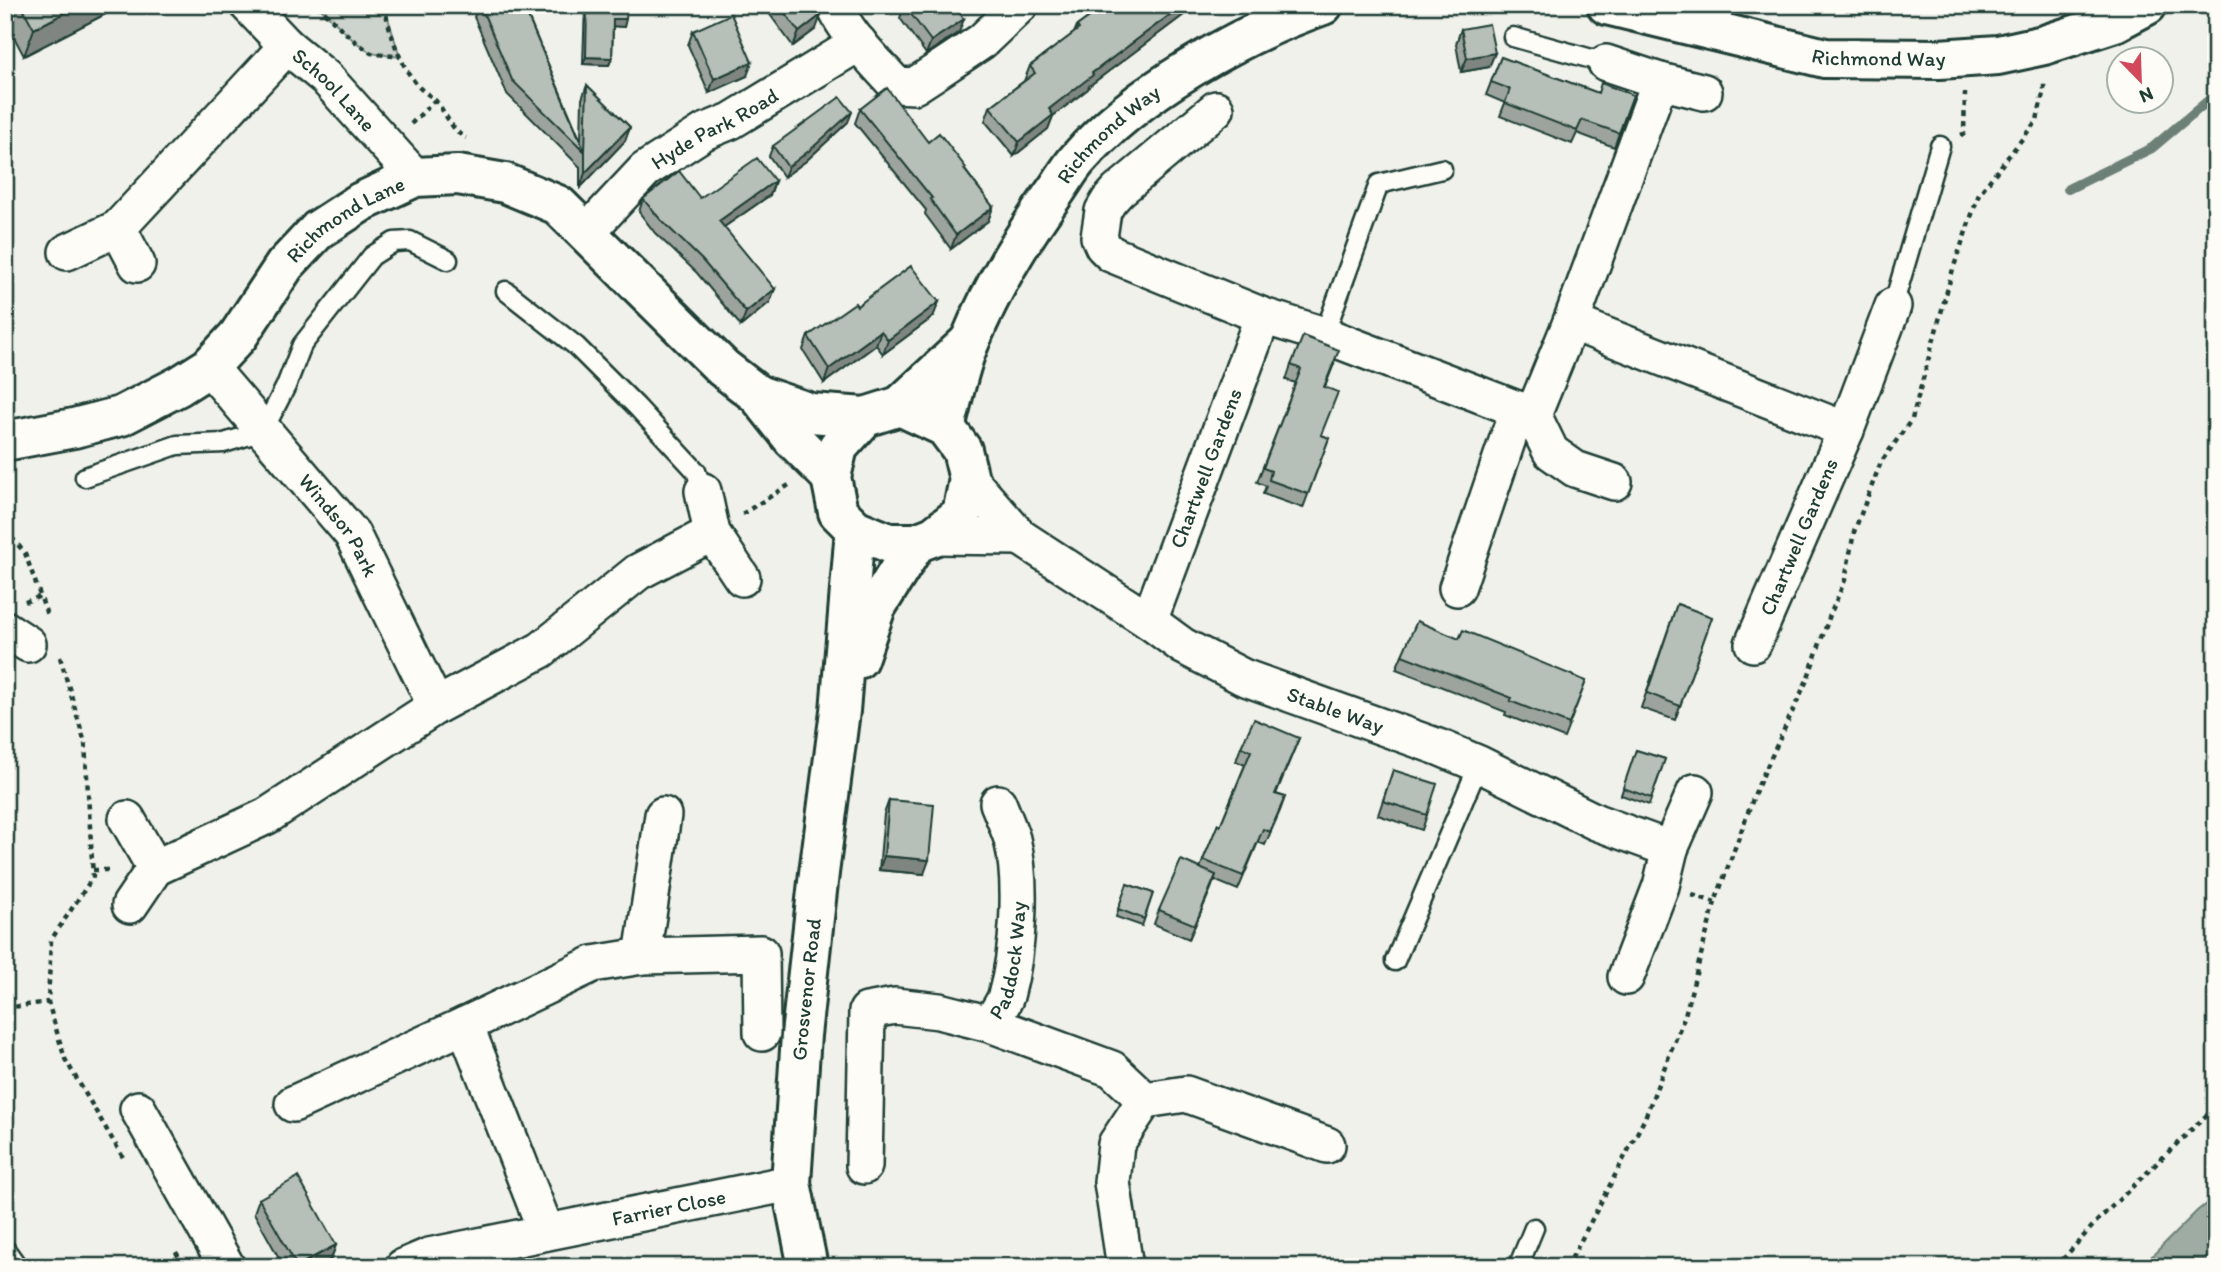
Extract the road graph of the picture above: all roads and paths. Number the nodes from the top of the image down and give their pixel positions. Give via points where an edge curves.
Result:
1 (248, 5) edge
2 (317, 5) edge
3 (384, 5) edge
4 (834, 5) edge
5 (1020, 5) edge
6 (1323, 5) edge
7 (1607, 5) edge
8 (2147, 5) edge
9 (1513, 37) dead end
10 (859, 43) junction
11 (2044, 45) junction
12 (287, 46) junction
13 (400, 57) junction
14 (1965, 57) junction
15 (1606, 63) joint
16 (1660, 81) junction
17 (1704, 92) dead end
18 (1216, 109) dead end
19 (473, 140) dead end
20 (1940, 146) joint
21 (1442, 169) dead end
22 (415, 177) junction
23 (118, 228) junction
24 (587, 232) junction
25 (67, 252) dead end
26 (448, 260) dead end
27 (137, 264) dead end
28 (506, 291) dead end
29 (1893, 306) joint
30 (1263, 316) junction
31 (1571, 322) junction
32 (1324, 335) junction
33 (969, 342) junction
34 (208, 367) junction
35 (758, 395) junction
36 (901, 406) junction
37 (1526, 412) junction
38 (865, 417) junction
39 (945, 427) junction
40 (1846, 430) junction
41 (263, 431) junction
42 (11, 434) edge
43 (85, 477) dead end
44 (815, 478) junction
45 (969, 479) junction
46 (1614, 482) dead end
47 (703, 491) joint
48 (855, 529) junction
49 (5, 530) edge
50 (712, 533) junction
51 (1020, 537) junction
52 (925, 539) junction
53 (742, 578) dead end
54 (1457, 588) dead end
55 (1149, 621) junction
56 (35, 636) edge
57 (1753, 644) dead end
58 (436, 706) junction
59 (841, 711) junction
60 (1479, 764) junction
61 (1695, 792) dead end
62 (998, 803) dead end
63 (663, 814) dead end
64 (127, 819) dead end
65 (1670, 849) junction
66 (155, 868) junction
67 (130, 905) dead end
68 (642, 956) junction
69 (1395, 961) dead end
70 (1626, 977) dead end
71 (48, 1002) junction
72 (5, 1008) edge
73 (990, 1024) junction
74 (465, 1025) junction
75 (762, 1033) dead end
76 (1145, 1100) junction
77 (293, 1104) dead end
78 (2216, 1106) edge
79 (138, 1109) dead end
80 (1327, 1145) dead end
81 (864, 1166) dead end
82 (128, 1167) dead end
83 (791, 1182) junction
84 (1535, 1227) dead end
85 (546, 1231) junction
86 (172, 1245) dead end
87 (5, 1249) edge
88 (487, 1256) edge
89 (18, 1267) edge
90 (184, 1267) edge
91 (227, 1267) edge
92 (403, 1267) edge
93 (808, 1267) edge
94 (1125, 1267) edge
95 (1518, 1267) edge
96 (1567, 1267) edge
97 (2056, 1267) edge

1 - 12 street, School Lane
2 - 13 path via 372,53
3 - 13 path
4 - 10 street
5 - 10 street via 982,41 914,86 896,85
6 - 33 street, Richmond Way via 1208,59 1115,124 1079,159 1039,213
7 - 14 street, Richmond Way via 1825,58
8 - 11 street, Richmond Way via 2115,22
9 - 15 lane
10 - 24 street, Hyde Park Road via 645,170
11 - 14 street, Richmond Way
11 - 96 path via 2044,89 2037,120 1979,194 1953,269 1912,419 1881,462 1854,532 1845,580 1807,680 1757,788 1715,902 1681,1027 1644,1120
12 - 22 street, School Lane via 326,78
12 - 23 street
13 - 19 path via 451,124
14 - 20 path via 1964,134
15 - 16 street
16 - 17 street
16 - 31 street
18 - 30 street via 1118,191 1103,211 1099,237 1111,254
20 - 29 lane
21 - 32 lane via 1379,184
22 - 24 street, Richmond Lane via 458,175 505,183 558,205
22 - 34 street, Richmond Lane via 360,202 318,230 285,265 237,336
23 - 25 street
23 - 27 street
24 - 35 street, Richmond Lane via 723,368
26 - 41 lane via 410,242 394,242 372,256 302,345
28 - 47 lane via 576,346 637,407 696,471
29 - 40 street, Chartwell Gardens
30 - 32 street
30 - 55 street, Chartwell Gardens
31 - 37 street
31 - 40 street
32 - 37 street
33 - 36 street, Richmond Way
33 - 39 street, Richmond Way
34 - 41 street, Windsor Park
34 - 42 street, Richmond Lane via 121,416
35 - 38 street, Richmond Lane via 811,413
35 - 44 street, Richmond Lane via 793,439
36 - 38 street
36 - 39 street
37 - 46 street via 1551,452 1574,469
37 - 54 street
38 - 44 street
39 - 45 street via 962,450
40 - 57 street, Chartwell Gardens
41 - 43 lane via 224,443 177,445
41 - 58 street, Windsor Park via 352,534
44 - 48 street
44 - 50 path
45 - 51 street, Stable Way
45 - 52 street via 962,514
47 - 50 street
48 - 52 street via 889,543
48 - 59 street, Grosvenor Road
49 - 56 path via 25,553
50 - 53 street
50 - 58 street via 638,572 541,650
51 - 52 street
51 - 55 street, Stable Way
52 - 59 street, Grosvenor Road via 876,607
55 - 60 street, Stable Way via 1183,646 1243,677
56 - 71 path via 85,743 93,877 51,940
58 - 66 street via 267,816
59 - 83 street, Grosvenor Road via 802,1022
60 - 65 street, Stable Way via 1596,822
60 - 69 lane
61 - 65 street
62 - 73 street, Paddock Way via 1012,839 1017,914 1005,998
63 - 68 street
64 - 66 street
65 - 70 street via 1661,886
66 - 67 street
68 - 74 street via 593,964
68 - 75 street via 761,953
71 - 72 path
71 - 82 path via 65,1059
73 - 76 street, Paddock Way via 1112,1069
73 - 81 street via 895,1006 867,1012
74 - 77 street
74 - 85 street
76 - 80 street via 1186,1094
76 - 94 street via 1116,1144 1113,1169
78 - 97 path
79 - 91 street
83 - 85 street, Farrier Close
83 - 93 street, Grosvenor Road
84 - 95 lane
85 - 88 street, Farrier Close
86 - 90 path
87 - 89 lane
88 - 92 street, Farrier Close via 429,1256

